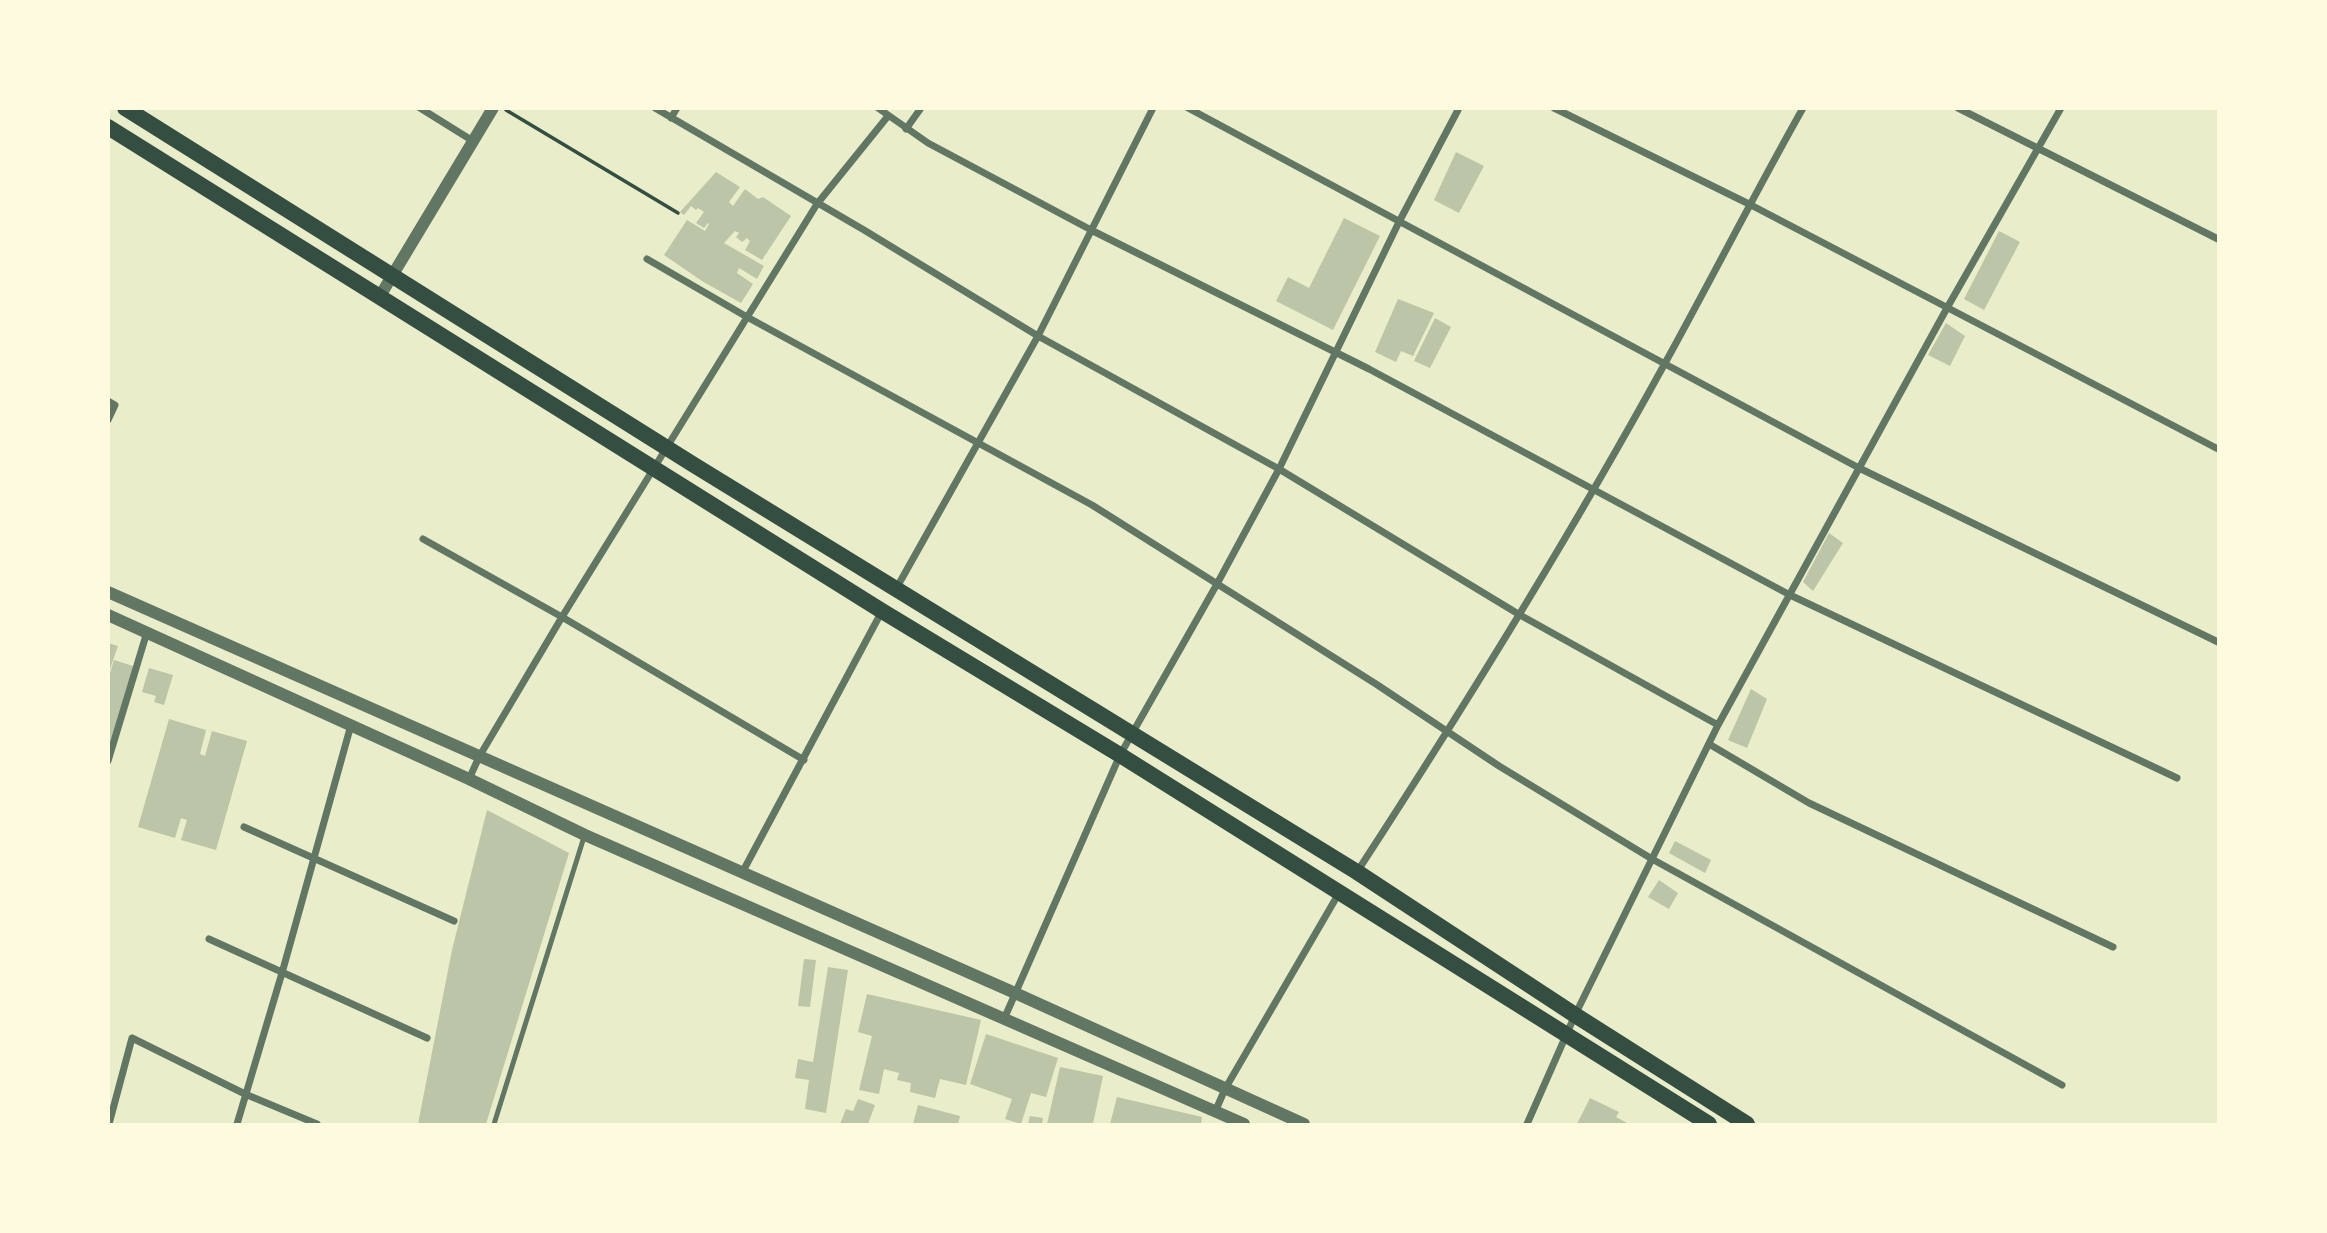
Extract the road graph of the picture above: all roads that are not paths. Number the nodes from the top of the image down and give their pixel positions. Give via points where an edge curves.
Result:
1 (125, 108) edge
2 (420, 108) edge
3 (493, 108) edge
4 (655, 108) edge
5 (677, 108) edge
6 (878, 108) edge
7 (921, 108) edge
8 (1153, 108) edge
9 (1188, 108) edge
10 (1459, 108) edge
11 (1554, 108) edge
12 (1803, 108) edge
13 (1958, 108) edge
14 (2062, 108) edge
15 (888, 116) junction
16 (671, 118) junction
17 (108, 127) edge
18 (906, 129) junction
19 (473, 141) junction
20 (2039, 149) junction
21 (817, 204) junction
22 (1749, 204) junction
23 (1399, 222) junction
24 (1093, 231) junction
25 (2218, 239) edge
26 (647, 259) dead end
27 (393, 277) junction
28 (380, 296) junction
29 (1947, 308) junction
30 (747, 317) junction
31 (1038, 336) junction
32 (1336, 352) junction
33 (1664, 365) junction
34 (112, 403) edge
35 (108, 420) edge
36 (979, 444) junction
37 (667, 448) junction
38 (2218, 449) edge
39 (1859, 468) junction
40 (1279, 469) junction
41 (655, 470) junction
42 (1593, 488) junction
43 (423, 538) dead end
44 (1217, 584) junction
45 (896, 590) junction
46 (108, 592) edge
47 (1790, 595) junction
48 (882, 611) junction
49 (108, 615) edge
50 (1520, 615) junction
51 (562, 617) junction
52 (146, 632) junction
53 (2218, 642) edge
54 (351, 725) junction
55 (1718, 725) junction
56 (1448, 732) junction
57 (1133, 736) junction
58 (1709, 744) junction
59 (1120, 755) junction
60 (479, 757) junction
61 (804, 760) junction
62 (108, 761) edge
63 (2177, 778) dead end
64 (469, 779) junction
65 (244, 827) dead end
66 (585, 835) junction
67 (314, 859) junction
68 (1652, 859) junction
69 (1357, 872) junction
70 (742, 873) junction
71 (1339, 892) junction
72 (454, 921) dead end
73 (209, 939) dead end
74 (2113, 947) dead end
75 (282, 973) junction
76 (1015, 993) junction
77 (1574, 1015) junction
78 (1004, 1019) junction
79 (1566, 1034) junction
80 (427, 1038) dead end
81 (2063, 1085) dead end
82 (1225, 1089) junction
83 (245, 1094) junction
84 (1215, 1112) junction
85 (109, 1125) edge
86 (237, 1125) edge
87 (317, 1125) edge
88 (494, 1125) edge
89 (1244, 1125) edge
90 (1304, 1125) edge
91 (1527, 1125) edge
92 (1709, 1125) edge
93 (1747, 1125) edge

1 - 27 main road
2 - 19 street
3 - 19 street
4 - 16 street
5 - 16 street
6 - 15 street
7 - 18 street
8 - 24 street
9 - 23 street
10 - 23 street
11 - 22 street
12 - 22 street
13 - 20 street
14 - 20 street
15 - 18 street
15 - 21 street
16 - 21 street
17 - 28 main road
18 - 24 street
19 - 27 street
20 - 25 street
20 - 29 street
21 - 30 street
21 - 31 street
22 - 29 street
22 - 33 street
23 - 32 street
23 - 33 street
24 - 31 street
24 - 32 street
26 - 30 street
27 - 28 street
27 - 37 main road
28 - 41 main road
29 - 38 street
29 - 39 street
30 - 36 street
30 - 37 street
31 - 36 street
31 - 40 street
32 - 40 street
32 - 42 street
33 - 39 street
33 - 42 street
34 - 35 street
36 - 44 street via 1092,505
36 - 45 street
37 - 41 street
37 - 45 main road
39 - 47 street
39 - 53 street
40 - 44 street
40 - 50 street
41 - 48 main road
41 - 51 street
42 - 47 street
42 - 50 street
43 - 51 street
44 - 56 street
44 - 57 street
45 - 57 main road
46 - 60 street
47 - 55 street
47 - 63 street
48 - 59 main road
48 - 61 street
49 - 52 street
50 - 55 street
50 - 56 street
51 - 60 street
51 - 61 street
52 - 54 street
52 - 62 street
54 - 64 street
54 - 67 street
55 - 58 street
56 - 68 street
56 - 69 street
57 - 59 street
57 - 69 main road
58 - 68 street
58 - 74 street via 1809,803
59 - 71 main road
59 - 76 street
60 - 64 street
60 - 70 street
61 - 70 street
64 - 66 street
65 - 67 street
66 - 78 street
66 - 88 lane
67 - 72 street
67 - 75 street
68 - 77 street
68 - 81 street
69 - 77 main road
70 - 76 street
71 - 79 main road
71 - 82 street
73 - 75 street
75 - 80 street
75 - 83 street
76 - 78 street
76 - 82 street
77 - 79 street
77 - 93 main road
78 - 84 street
79 - 91 street
79 - 92 main road
82 - 84 street
82 - 90 street
83 - 85 street via 132,1038
83 - 86 street
83 - 87 street
84 - 89 street

